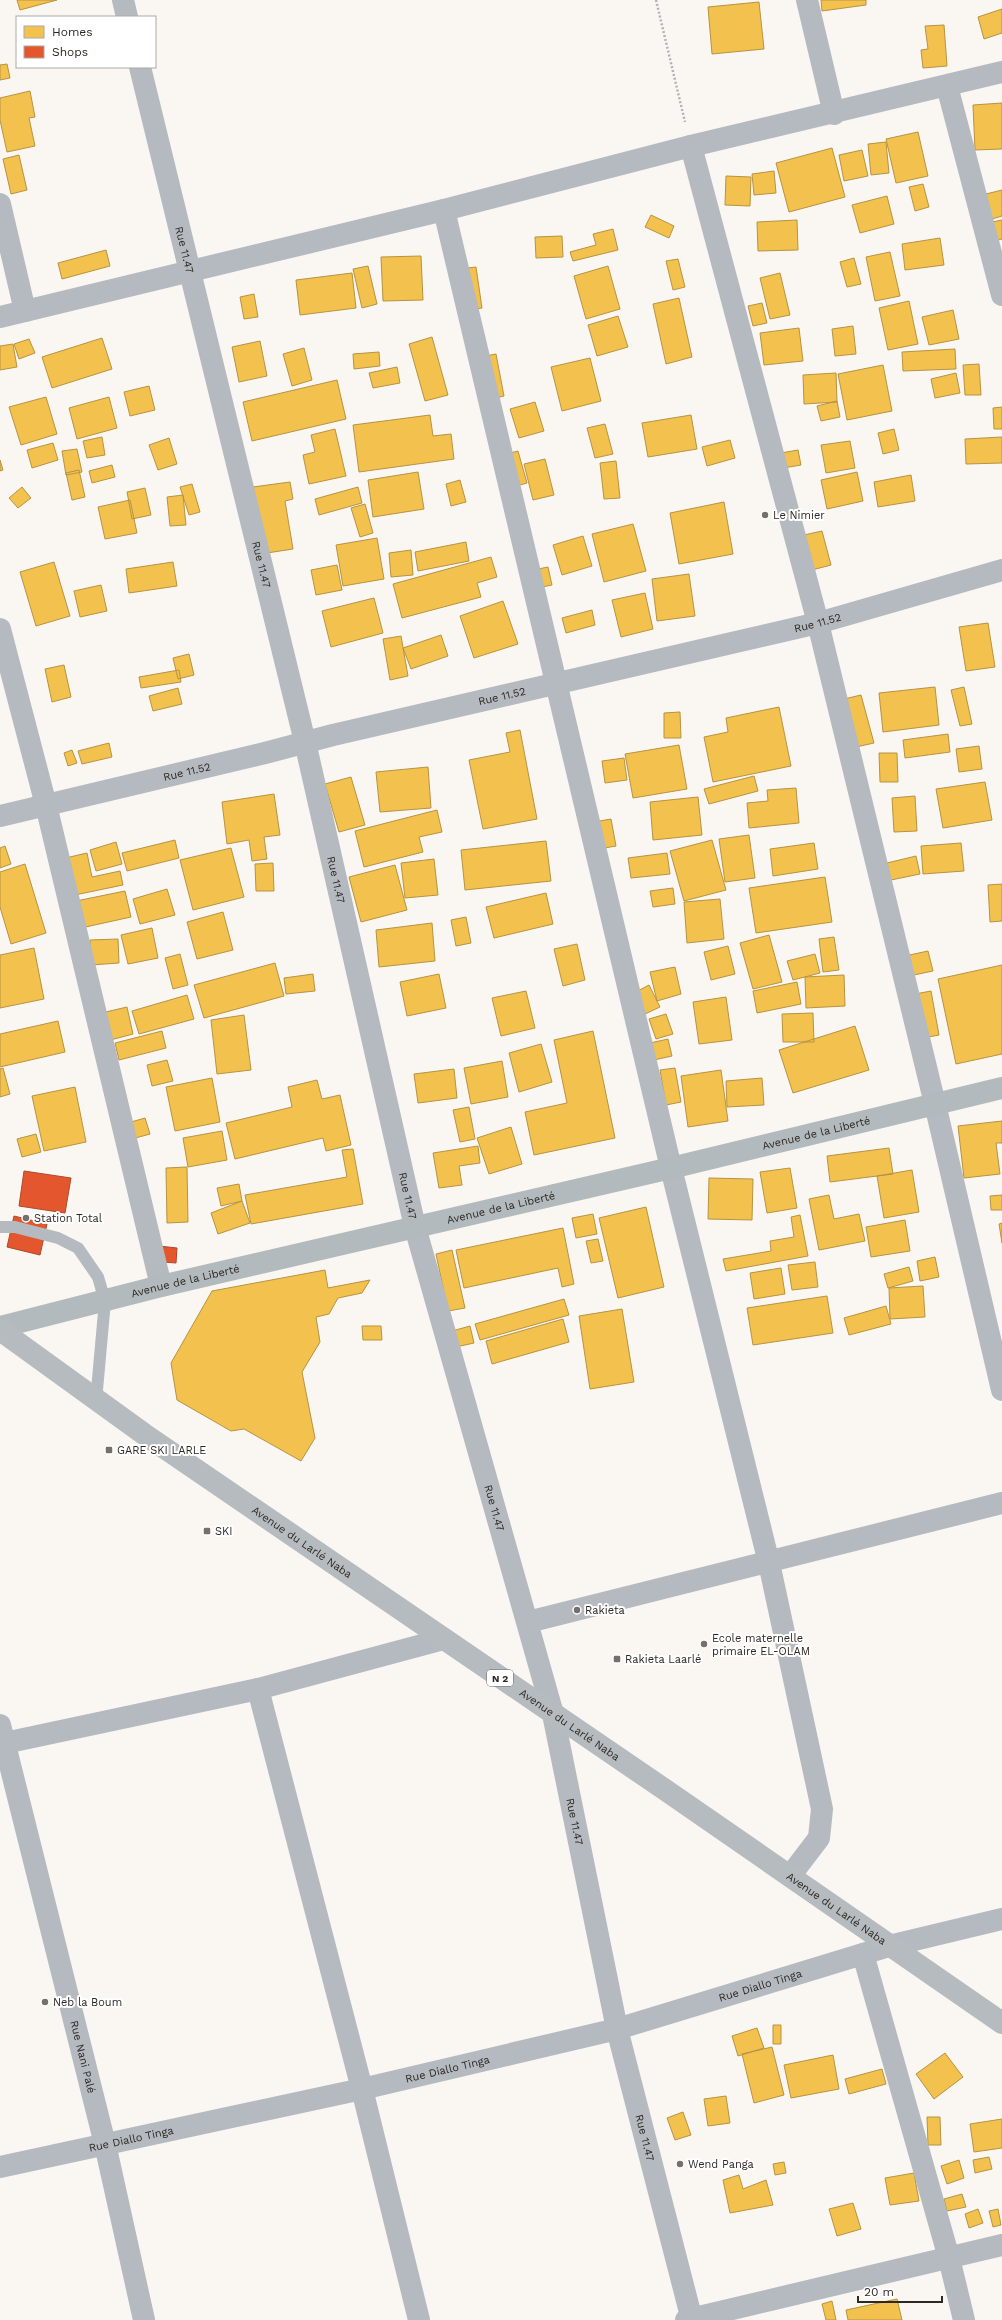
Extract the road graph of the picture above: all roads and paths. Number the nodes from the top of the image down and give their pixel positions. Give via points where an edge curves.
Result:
1 (123, 0) edge
2 (656, 0) edge
3 (807, 0) edge
4 (127, 16) edge
5 (140, 68) edge
6 (1002, 72) edge
7 (947, 86) junction
8 (834, 114) junction
9 (691, 146) junction
10 (0, 204) edge
11 (444, 210) junction
12 (190, 272) junction
13 (1002, 295) edge
14 (25, 311) junction
15 (0, 317) edge
16 (1002, 570) edge
17 (818, 623) junction
18 (0, 629) edge
19 (555, 684) junction
20 (305, 742) junction
21 (46, 805) junction
22 (0, 816) edge
23 (1002, 1088) edge
24 (935, 1104) junction
25 (671, 1168) junction
26 (0, 1227) edge
27 (415, 1227) junction
28 (161, 1286) junction
29 (105, 1301) junction
30 (0, 1329) edge
31 (1002, 1390) edge
32 (96, 1401) junction
33 (1002, 1503) edge
34 (769, 1563) junction
35 (528, 1622) junction
36 (444, 1639) junction
37 (258, 1689) junction
38 (553, 1714) junction
39 (2, 1737) edge
40 (790, 1876) junction
41 (1002, 1919) edge
42 (889, 1946) junction
43 (863, 1954) junction
44 (1002, 2023) edge
45 (617, 2029) junction
46 (362, 2089) junction
47 (105, 2144) junction
48 (0, 2167) edge
49 (1002, 2245) edge
50 (949, 2258) junction
51 (144, 2320) edge
52 (419, 2320) edge
53 (690, 2320) edge
54 (964, 2320) edge

1 - 4 street
2 - 9 path
3 - 8 street
5 - 12 street, Rue 11.47
6 - 7 street
7 - 8 street
7 - 13 street
8 - 9 street
9 - 11 street
9 - 17 street
10 - 14 street
11 - 12 street
11 - 19 street
12 - 14 street
12 - 20 street, Rue 11.47
14 - 15 street
16 - 17 street, Rue 11.52
17 - 19 street, Rue 11.52
17 - 24 street
18 - 21 street
19 - 20 street, Rue 11.52
19 - 25 street
20 - 21 street, Rue 11.52
20 - 27 street, Rue 11.47
21 - 22 street, Rue 11.52
21 - 28 street
23 - 24 main road, Avenue de la Liberté
24 - 25 main road, Avenue de la Liberté
24 - 31 street
25 - 27 main road, Avenue de la Liberté
25 - 34 street
26 - 29 lane via 14,1226 58,1238 78,1248 98,1277
27 - 28 main road, Avenue de la Liberté
27 - 35 street, Rue 11.47
28 - 29 main road, Avenue de la Liberté
29 - 30 main road, Avenue de la Liberté
29 - 32 lane
30 - 32 main road, Avenue du Larlé Naba / N 2
32 - 36 main road, Avenue du Larlé Naba / N 2
33 - 34 street
34 - 35 street
34 - 40 street via 822,1809 819,1838
35 - 38 street, Rue 11.47
36 - 37 street
36 - 38 main road, Avenue du Larlé Naba / N 2
37 - 39 street
37 - 46 street
38 - 40 main road, Avenue du Larlé Naba / N 2
38 - 45 street, Rue 11.47
39 - 47 street, Rue Nani Palé
40 - 42 main road, Avenue du Larlé Naba / N 2
41 - 42 street, Rue Diallo Tinga
42 - 43 street, Rue Diallo Tinga
42 - 44 main road, Avenue du Larlé Naba / N 2
43 - 45 street, Rue Diallo Tinga
43 - 50 street
45 - 46 street, Rue Diallo Tinga
45 - 53 street, Rue 11.47
46 - 47 street, Rue Diallo Tinga
46 - 52 street
47 - 48 street, Rue Diallo Tinga
47 - 51 street, Rue Nani Palé
49 - 50 street
50 - 53 street
50 - 54 street

